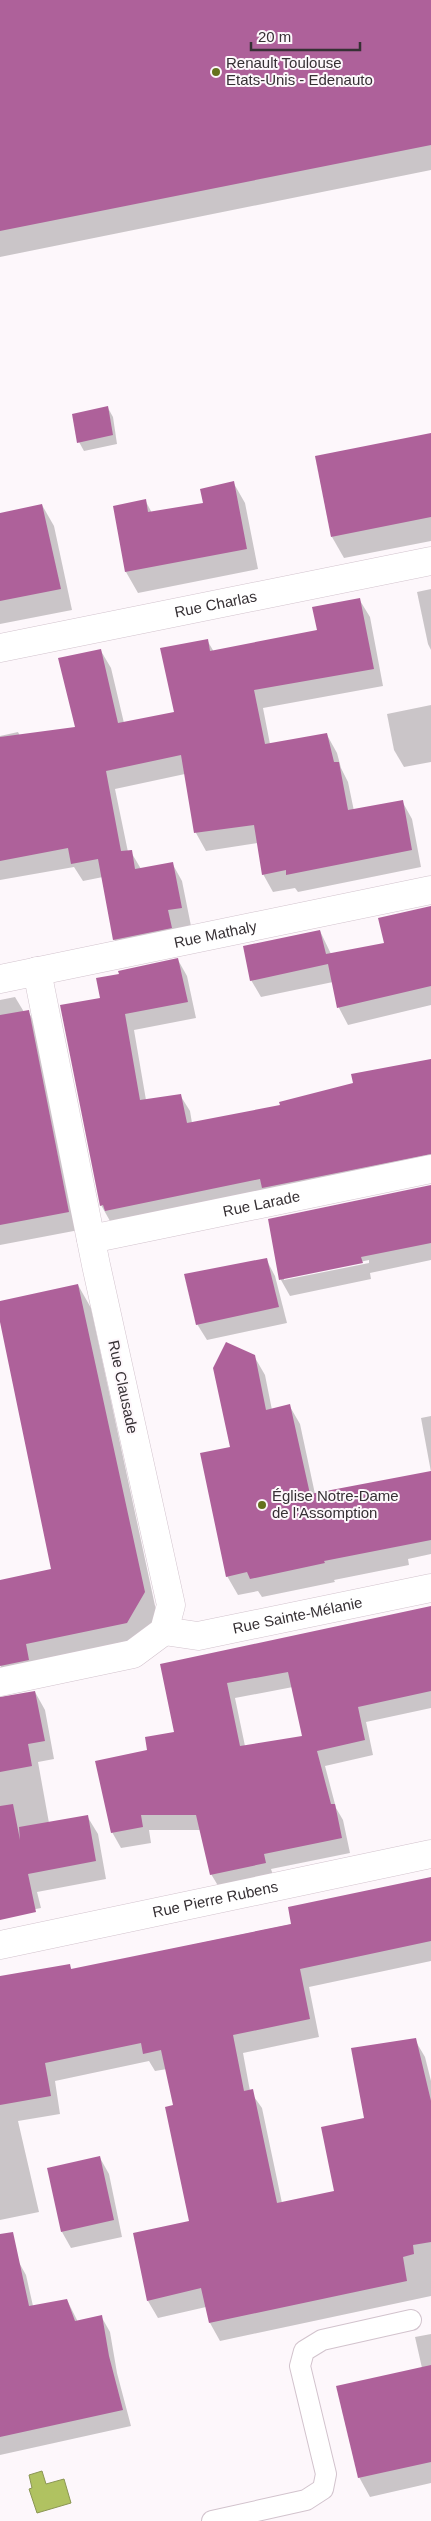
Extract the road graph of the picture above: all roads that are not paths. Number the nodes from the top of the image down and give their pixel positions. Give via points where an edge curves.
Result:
1 (431, 561) edge
2 (0, 648) edge
3 (431, 890) edge
4 (36, 972) junction
5 (0, 979) edge
6 (431, 1169) edge
7 (91, 1239) junction
8 (431, 1588) edge
9 (164, 1630) junction
10 (0, 1682) edge
11 (431, 1854) edge
12 (0, 1945) edge
13 (410, 2320) dead end
14 (212, 2521) edge

1 - 2 street, Rue Charlas
3 - 4 street, Rue Mathaly
4 - 5 street, Rue Mathaly
4 - 7 street, Rue Clausade
6 - 7 street, Rue Larade
7 - 9 street, Rue Clausade via 171,1605
8 - 9 street, Rue Sainte-Mélanie via 198,1636
9 - 10 street via 133,1654
11 - 12 street, Rue Pierre Rubens
13 - 14 lane via 322,2340 304,2351 300,2366 326,2474 323,2489 306,2500

